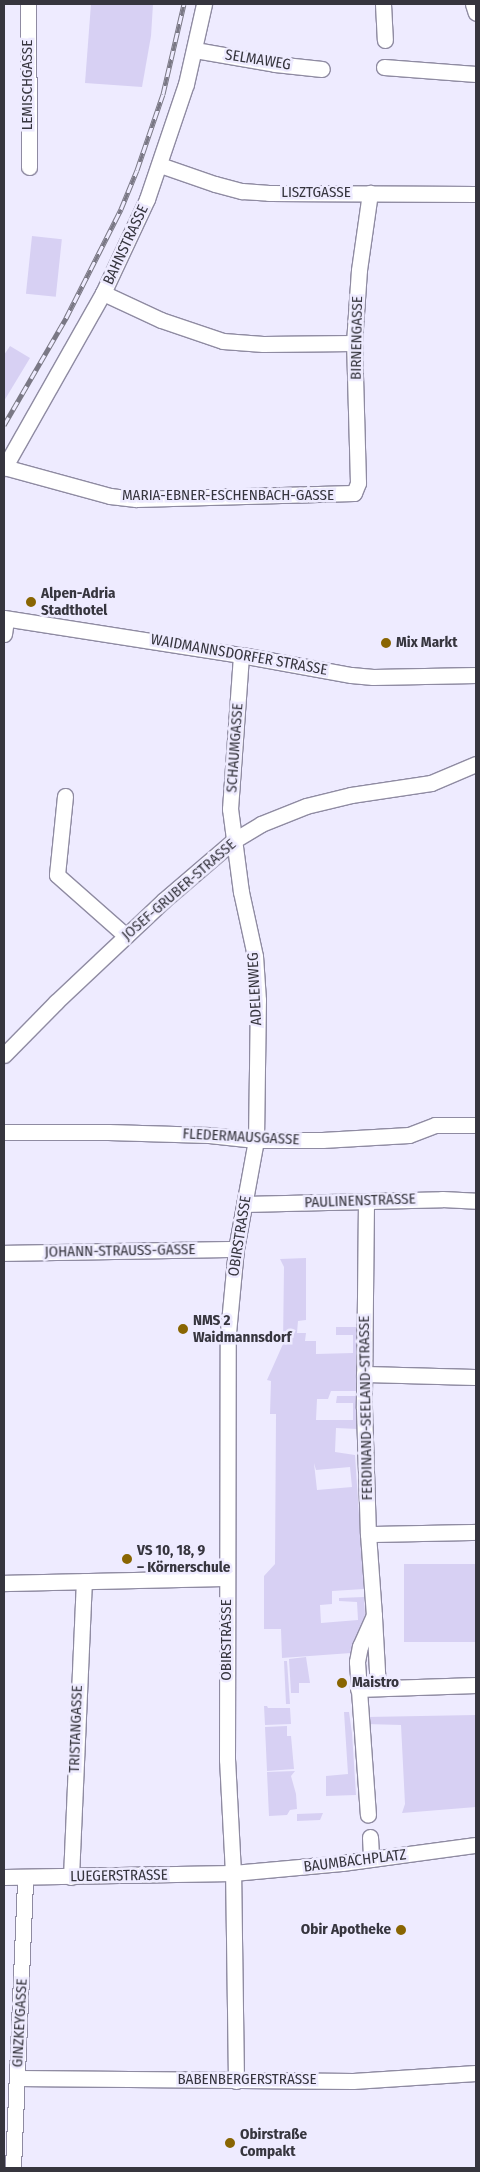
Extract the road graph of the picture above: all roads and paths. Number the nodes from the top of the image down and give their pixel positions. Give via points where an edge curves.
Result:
1 (28, 4) edge
2 (204, 4) edge
3 (383, 4) edge
4 (473, 4) edge
5 (476, 13) edge
6 (385, 40) dead end
7 (195, 50) junction
8 (384, 66) dead end
9 (322, 69) dead end
10 (476, 74) edge
11 (160, 164) junction
12 (29, 167) dead end
13 (370, 193) junction
14 (476, 194) edge
15 (103, 293) junction
16 (354, 343) junction
17 (4, 467) edge
18 (358, 483) joint
19 (5, 618) edge
20 (4, 634) edge
21 (241, 655) junction
22 (476, 675) edge
23 (476, 764) edge
24 (64, 796) dead end
25 (233, 841) junction
26 (126, 936) junction
27 (4, 1055) edge
28 (476, 1124) edge
29 (4, 1132) edge
30 (256, 1140) junction
31 (366, 1200) junction
32 (476, 1201) edge
33 (244, 1204) junction
34 (236, 1249) junction
35 (4, 1252) edge
36 (364, 1374) junction
37 (476, 1378) edge
38 (476, 1532) edge
39 (368, 1534) junction
40 (227, 1578) junction
41 (84, 1581) junction
42 (4, 1583) edge
43 (374, 1615) junction
44 (476, 1685) edge
45 (378, 1688) junction
46 (358, 1689) junction
47 (368, 1815) dead end
48 (370, 1837) dead end
49 (476, 1845) edge
50 (372, 1859) junction
51 (233, 1873) junction
52 (25, 1877) junction
53 (71, 1877) junction
54 (4, 1878) edge
55 (476, 2073) edge
56 (17, 2078) junction
57 (236, 2081) junction
58 (13, 2168) edge

1 - 12 street, LEMISCHGASSE
2 - 7 street, BAHNSTRASSE
3 - 6 street
4 - 5 street
7 - 9 street, SELMAWEG
7 - 11 street, BAHNSTRASSE
8 - 10 street
11 - 13 street, LISZTGASSE via 242,190
11 - 15 street, BAHNSTRASSE
13 - 14 street, LISZTGASSE
13 - 16 street, BIRNENGASSE via 359,270
15 - 16 street via 161,320 223,341
15 - 17 street, BAHNSTRASSE
16 - 18 street, BIRNENGASSE
17 - 18 street, MARIA-EBNER-ESCHENBACH-GASSE via 110,496 136,499 350,495
19 - 20 street
19 - 21 street, WAIDMANNSDORFER STRASSE
21 - 22 street, WAIDMANNSDORFER STRASSE via 373,677
21 - 25 street, SCHAUMGASSE via 230,808
23 - 25 street, JOSEF-GRUBER-STRASSE via 431,783 306,806 262,824
24 - 26 street via 57,875
25 - 26 street, JOSEF-GRUBER-STRASSE
25 - 30 street, ADELENWEG via 258,979
26 - 27 street, JOSEF-GRUBER-STRASSE
28 - 30 street, FLEDERMAUSGASSE via 435,1125 409,1135
29 - 30 street, FLEDERMAUSGASSE via 209,1135
30 - 33 street, OBIRSTRASSE
31 - 32 street, PAULINENSTRASSE
31 - 33 street, PAULINENSTRASSE
31 - 36 street, FERDINAND-SEELAND-STRASSE
33 - 34 street, OBIRSTRASSE
34 - 35 street, JOHANN-STRAUSS-GASSE
34 - 40 street, OBIRSTRASSE via 228,1333
36 - 37 street
36 - 39 street, FERDINAND-SEELAND-STRASSE
38 - 39 street
39 - 43 street, FERDINAND-SEELAND-STRASSE
40 - 41 street
40 - 51 street, OBIRSTRASSE via 227,1760
41 - 42 street
41 - 53 street, TRISTANGASSE
43 - 45 street, FERDINAND-SEELAND-STRASSE
43 - 46 street, FERDINAND-SEELAND-STRASSE via 358,1652
44 - 45 street
45 - 46 street
46 - 47 street, FERDINAND-SEELAND-STRASSE
48 - 50 street
49 - 50 street, BAUMBACHPLATZ
50 - 51 street, BAUMBACHPLATZ
51 - 53 street, LUEGERSTRASSE
51 - 57 street, OBIRSTRASSE
52 - 53 street, LUEGERSTRASSE
52 - 54 street, LUEGERSTRASSE
52 - 56 street, GINZKEYGASSE
55 - 57 street, BABENBERGERSTRASSE via 353,2081
56 - 57 street, BABENBERGERSTRASSE
56 - 58 street, GINZKEYGASSE

